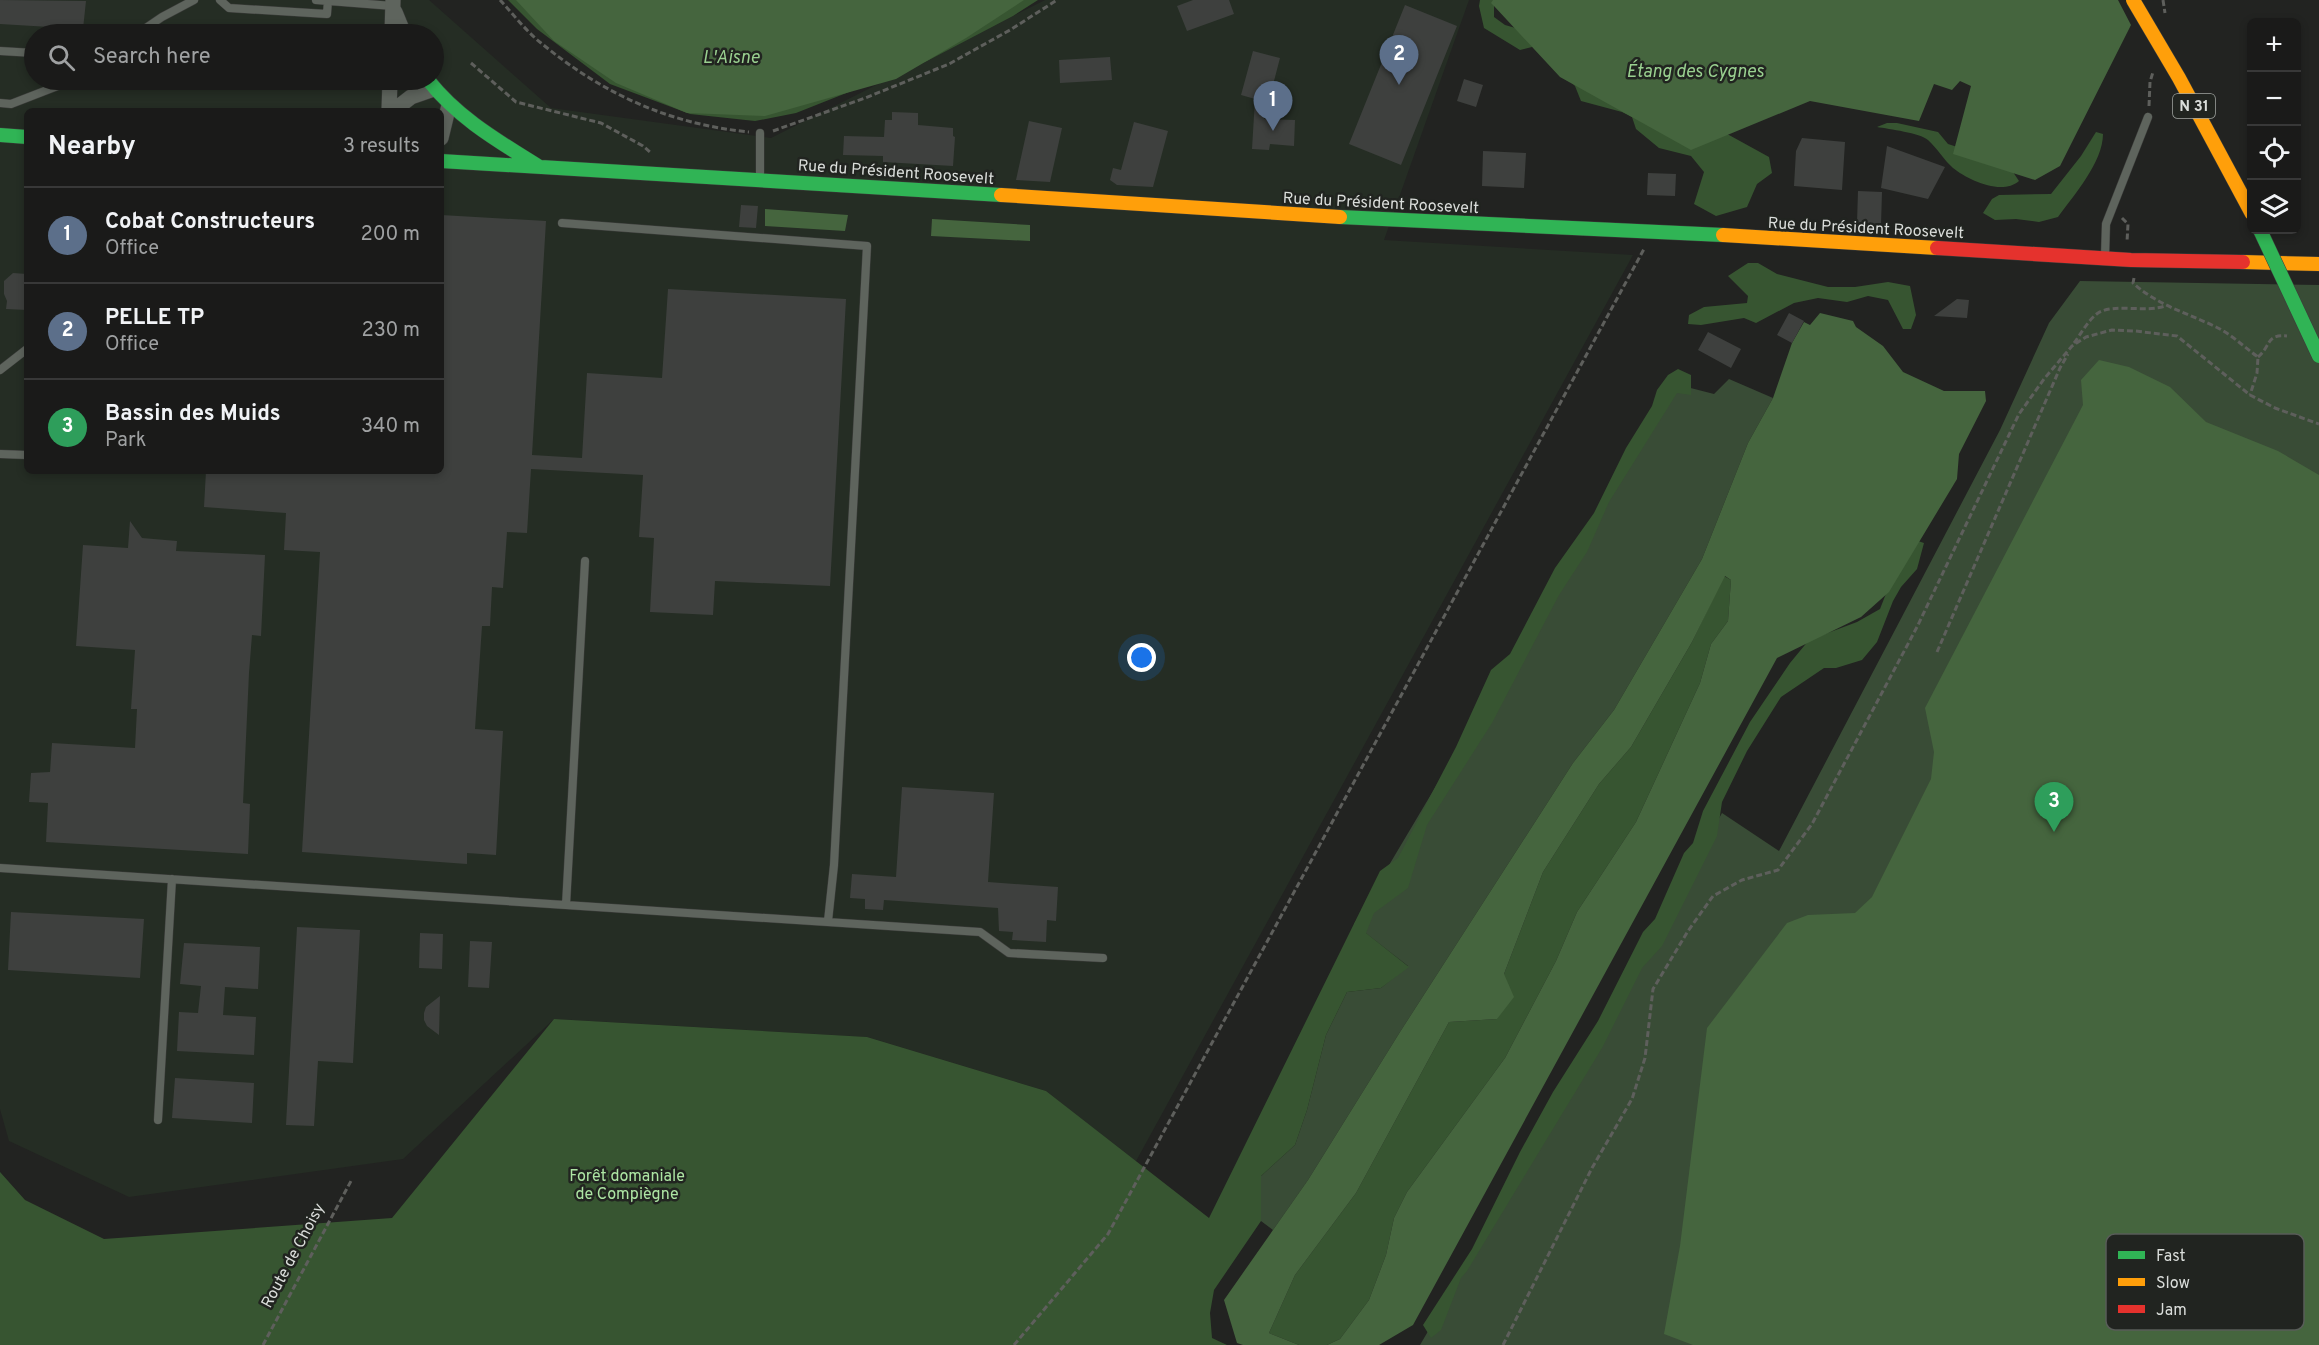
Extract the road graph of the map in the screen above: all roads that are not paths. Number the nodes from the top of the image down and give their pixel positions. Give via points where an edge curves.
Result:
1 (194, 0) edge
2 (220, 0) edge
3 (316, 0) edge
4 (2133, 0) edge
5 (328, 1) edge
6 (393, 3) edge
7 (152, 24) edge
8 (392, 24) edge
9 (400, 24) edge
10 (0, 51) edge
11 (24, 52) edge
12 (48, 90) edge
13 (390, 90) edge
14 (422, 90) edge
15 (436, 90) edge
16 (0, 103) edge
17 (450, 105) junction
18 (391, 108) edge
19 (395, 108) edge
20 (2148, 117) road end
21 (444, 127) edge
22 (760, 133) road end
23 (0, 135) edge
24 (24, 137) edge
25 (444, 161) edge
26 (538, 166) junction
27 (760, 179) junction
28 (2247, 204) edge
29 (562, 223) dead end
30 (2262, 234) edge
31 (2105, 257) junction
32 (2319, 264) edge
33 (24, 351) edge
34 (2319, 356) edge
35 (0, 370) edge
36 (0, 454) edge
37 (24, 455) edge
38 (585, 561) dead end
39 (0, 868) edge
40 (172, 879) junction
41 (566, 905) junction
42 (828, 921) junction
43 (1103, 958) dead end
44 (158, 1120) dead end

1 - 7 lane
2 - 5 lane via 229,8 327,14
3 - 5 lane
4 - 28 street, N 31, bridge
5 - 6 lane
6 - 8 street
6 - 9 street
10 - 11 lane
12 - 16 lane via 11,104
13 - 18 street
14 - 19 street
15 - 17 street
17 - 21 street
17 - 26 street
20 - 31 lane via 2106,224
22 - 27 lane
23 - 24 street
25 - 26 street, Rue du Président Roosevelt
26 - 27 street, Rue du Président Roosevelt
27 - 31 street, Rue du Président Roosevelt via 1353,218
29 - 42 lane via 867,246
30 - 34 street, bridge
31 - 32 street, Rue du Président Roosevelt
33 - 35 lane
36 - 37 lane
38 - 41 lane
39 - 40 lane
40 - 41 lane
40 - 44 lane
41 - 42 lane
42 - 43 lane via 980,932 1009,952

